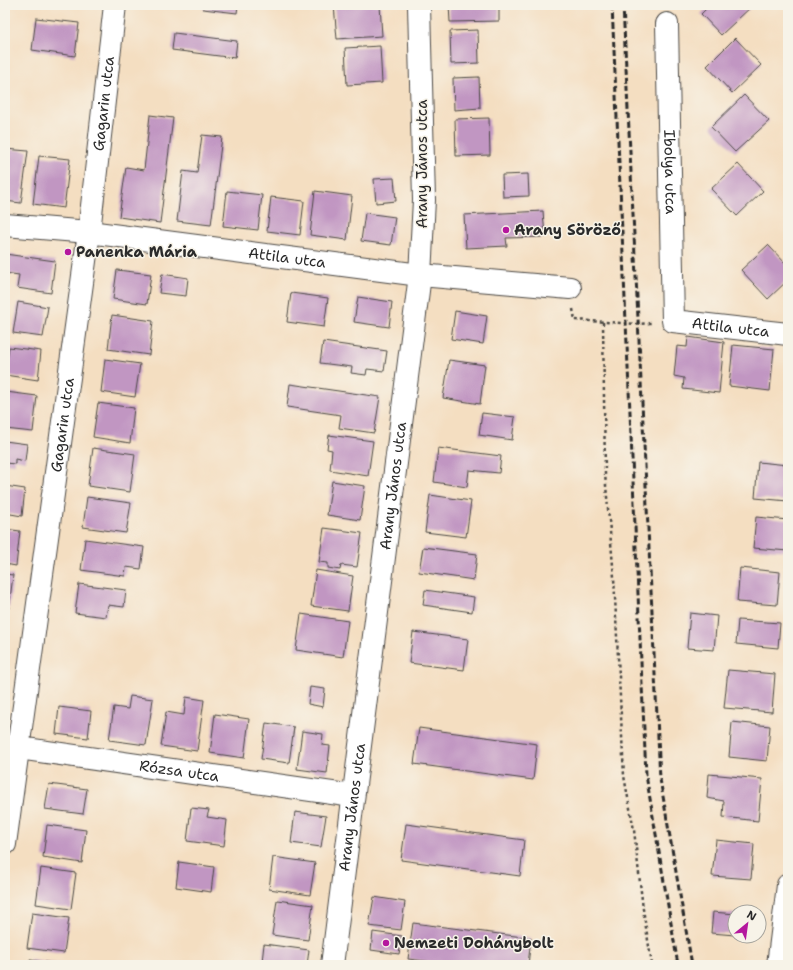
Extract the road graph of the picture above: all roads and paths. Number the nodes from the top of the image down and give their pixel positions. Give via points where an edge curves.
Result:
1 (115, 5) edge
2 (419, 5) edge
3 (667, 24) dead end
4 (5, 224) edge
5 (89, 232) junction
6 (420, 275) junction
7 (570, 288) joint
8 (673, 321) junction
9 (603, 322) junction
10 (788, 334) edge
11 (11, 747) edge
12 (353, 796) junction
13 (5, 844) edge
14 (788, 885) edge
15 (332, 965) edge
16 (652, 965) edge
17 (778, 965) edge

1 - 5 street, Gagarin utca
2 - 6 street, Arany János utca via 424,200
3 - 8 street, Ibolya utca
4 - 5 street, Attila utca
5 - 6 street, Attila utca
5 - 11 street, Gagarin utca
6 - 7 street, Attila utca
6 - 12 street, Arany János utca
7 - 9 path via 575,320
8 - 9 path via 638,324
8 - 10 street, Attila utca
9 - 16 path via 605,474 614,577 624,769
11 - 12 street, Rózsa utca
11 - 13 street, Gagarin utca
12 - 15 street, Arany János utca
14 - 17 street

